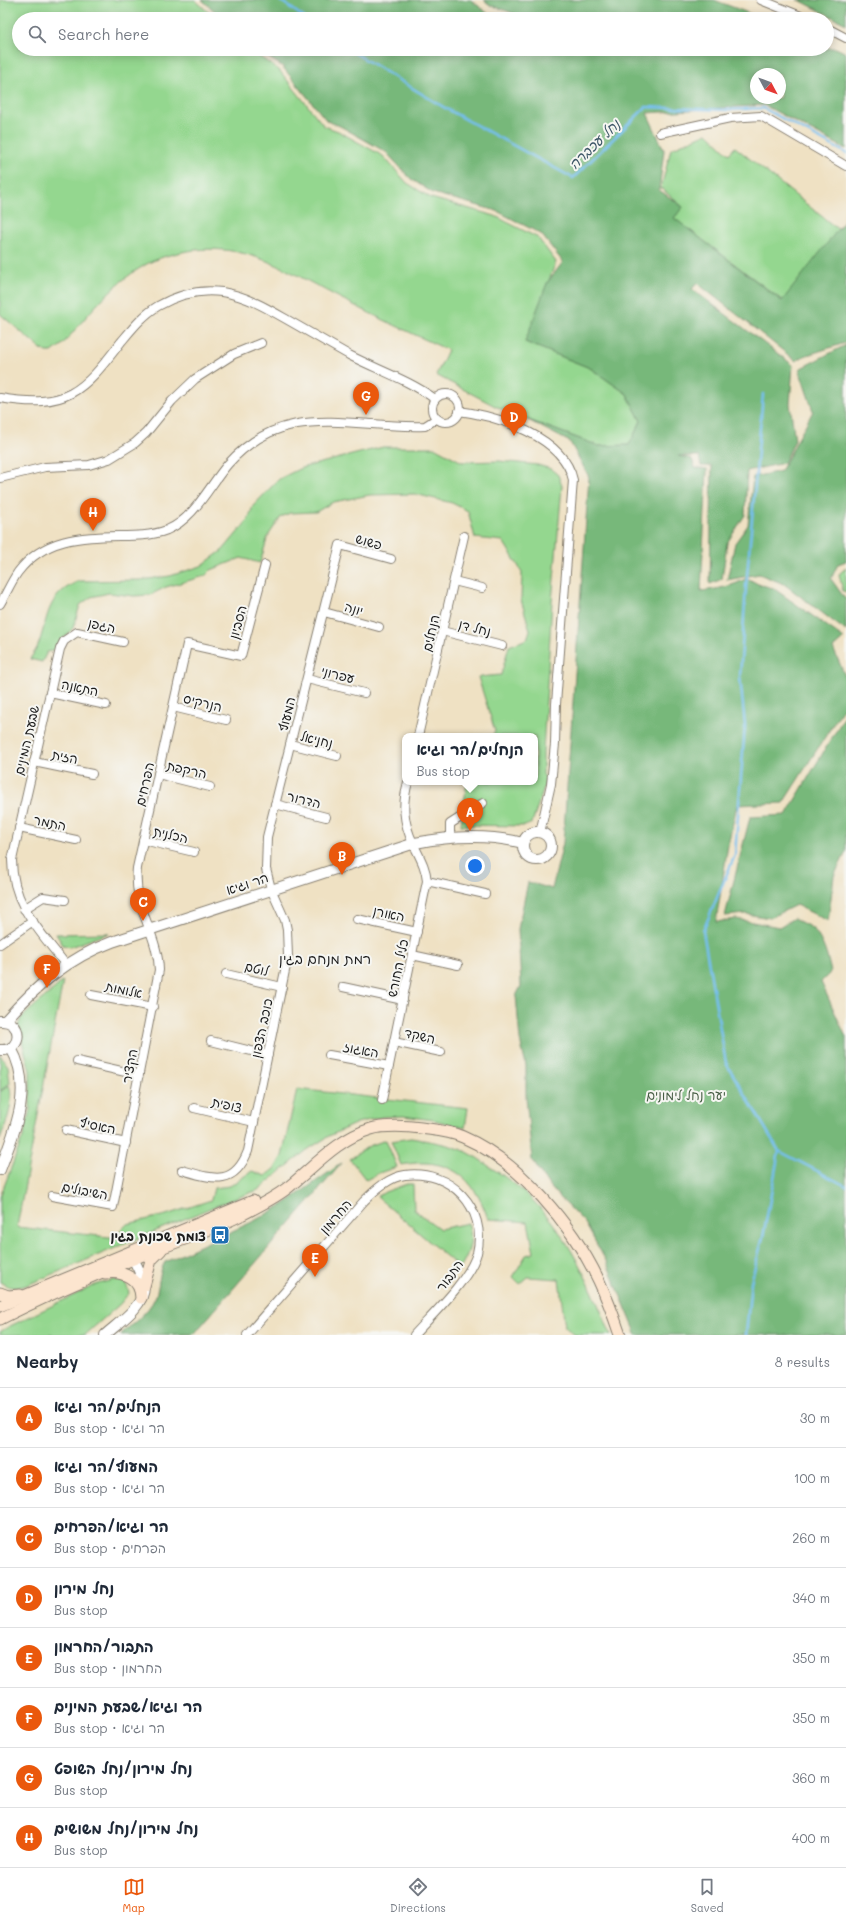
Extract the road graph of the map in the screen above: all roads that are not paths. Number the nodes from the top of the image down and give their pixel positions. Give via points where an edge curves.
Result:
1 (761, 0) edge
2 (791, 12) edge
3 (834, 32) edge
4 (846, 38) edge
5 (660, 133) dead end
6 (846, 166) edge
7 (261, 343) dead end
8 (0, 398) edge
9 (435, 399) junction
10 (460, 411) junction
11 (436, 419) junction
12 (0, 478) edge
13 (464, 536) dead end
14 (340, 545) joint
15 (391, 559) dead end
16 (265, 565) dead end
17 (454, 581) junction
18 (482, 588) dead end
19 (0, 604) edge
20 (324, 612) junction
21 (379, 627) dead end
22 (442, 632) junction
23 (123, 642) dead end
24 (188, 644) joint
25 (502, 646) dead end
26 (60, 649) joint
27 (307, 679) junction
28 (50, 693) junction
29 (364, 693) dead end
30 (106, 705) dead end
31 (173, 706) junction
32 (226, 720) dead end
33 (419, 733) edge
34 (290, 744) junction
35 (337, 756) dead end
36 (34, 762) junction
37 (92, 774) dead end
38 (158, 774) junction
39 (407, 785) edge
40 (210, 787) dead end
41 (275, 804) junction
42 (483, 804) dead end
43 (326, 817) dead end
44 (19, 828) junction
45 (540, 833) junction
46 (450, 838) junction
47 (76, 840) dead end
48 (143, 840) junction
49 (524, 843) junction
50 (413, 844) junction
51 (194, 852) dead end
52 (427, 881) junction
53 (271, 889) junction
54 (485, 894) dead end
55 (65, 900) dead end
56 (24, 909) junction
57 (357, 919) dead end
58 (33, 921) junction
59 (148, 930) junction
60 (416, 932) junction
61 (0, 944) edge
62 (412, 955) junction
63 (66, 965) junction
64 (458, 966) dead end
65 (226, 974) dead end
66 (282, 987) junction
67 (343, 987) dead end
68 (91, 995) dead end
69 (403, 1000) junction
70 (153, 1008) junction
71 (3, 1021) edge
72 (211, 1041) dead end
73 (394, 1042) junction
74 (11, 1048) junction
75 (0, 1050) edge
76 (441, 1052) dead end
77 (268, 1055) junction
78 (329, 1055) dead end
79 (77, 1061) dead end
80 (389, 1066) junction
81 (139, 1075) junction
82 (382, 1100) dead end
83 (194, 1108) dead end
84 (254, 1122) junction
85 (66, 1130) dead end
86 (126, 1143) junction
87 (0, 1170) edge
88 (182, 1170) dead end
89 (284, 1190) junction
90 (52, 1196) dead end
91 (466, 1198) joint
92 (113, 1207) joint
93 (166, 1246) junction
94 (132, 1255) junction
95 (98, 1274) junction
96 (144, 1286) junction
97 (32, 1292) junction
98 (0, 1293) edge
99 (141, 1298) junction
100 (0, 1306) edge
101 (0, 1319) edge
102 (104, 1335) edge
103 (247, 1335) edge
104 (414, 1335) edge
105 (620, 1335) edge

1 - 2 street
3 - 4 street
5 - 6 street via 730,118 761,116
7 - 12 street via 234,354 195,379 172,401 146,433 109,459 89,465 45,467
8 - 9 street via 25,403 52,401 70,394 93,376 143,317 170,300 203,291 220,292 252,300 350,355 421,389
9 - 10 street via 442,395 452,395 460,404
9 - 11 street via 432,410
10 - 11 street via 450,422 445,423
10 - 45 street via 489,416 544,441 564,459 571,472 556,704 556,744 551,784
11 - 19 street via 425,426 329,421 297,424 281,429 253,442 240,452 191,512 173,527 142,536 76,537 55,544 18,572
13 - 17 street, הנחלים
14 - 15 street, פשוש
14 - 20 street, המעוף
16 - 24 street, הסביון via 241,656
17 - 18 street
17 - 22 street, הנחלים
20 - 21 street, יונה
20 - 27 street, המעוף
22 - 25 street, נחל דן
22 - 33 street, הנחלים
23 - 26 street, הגפן via 77,632 64,642
24 - 31 street, הפרחים
26 - 28 street, שבעת המינים
27 - 29 street, עפרוני
27 - 34 street, המעוף
28 - 30 street, התאנה
28 - 36 street, שבעת המינים
31 - 32 street, הנרקיס
31 - 38 street, הפרחים
34 - 35 street, נחניאל
34 - 41 street, המעוף
36 - 37 street, הזית
36 - 44 street, שבעת המינים
38 - 40 street, הרקפת
38 - 48 street, הפרחים
39 - 50 street via 404,796 405,825
41 - 43 street, הדרור
41 - 53 street, המעוף via 265,853
42 - 46 street via 450,824
44 - 47 street, התמר
44 - 56 street, שבעת המינים via 12,860 12,875
45 - 49 street via 532,833
45 - 49 street via 546,836 550,845 548,854 543,858 527,856
46 - 49 street, הר וגיא via 494,838
46 - 50 street, הר וגיא
48 - 51 street, הכלנית
48 - 59 street, הפרחים via 136,881 137,895
50 - 52 street, כליל החורש via 424,864
50 - 53 street, הר וגיא
52 - 54 street
52 - 60 street, כליל החורש
53 - 59 street, הר וגיא
53 - 66 street, כוכב הצפון via 287,930 288,956
55 - 56 street via 43,897
56 - 58 street, שבעת המינים
57 - 60 street, האורן
58 - 61 street
58 - 63 street, שבעת המינים
59 - 63 street, הר וגיא via 103,945
59 - 70 street, הקציר via 159,962
60 - 62 street, כליל החורש
62 - 64 street
62 - 69 street, כליל החורש
63 - 71 street, הר וגיא via 39,986
65 - 66 street, לוטם
66 - 77 street, כוכב הצפון
67 - 69 street
68 - 70 street, אלומות
69 - 73 street, כליל החורש
70 - 81 street, הקציר
71 - 74 street via 13,1025 18,1033 16,1043
72 - 77 street
73 - 76 street, השקד
73 - 80 street, כליל החורש
74 - 75 street
74 - 87 street via 20,1069 22,1099 16,1128
77 - 84 street, כוכב הצפון
78 - 80 street, האגוז
79 - 81 street
80 - 82 street, כליל החורש
81 - 86 street, הקציר
83 - 84 street, צופית
84 - 88 street, כוכב הצפון via 244,1163 237,1170 222,1178 208,1178
85 - 86 street, האסיף
86 - 92 street, הקציר
89 - 93 main road via 228,1221
89 - 94 main road
89 - 105 main road via 327,1153 372,1128 410,1127 462,1137 485,1150 532,1185 566,1226 599,1280
90 - 92 street, השיבולים
91 - 103 street, החרמון via 446,1183 432,1177 403,1175 380,1185 364,1200
91 - 104 street, התבור via 473,1207 479,1228 477,1254 463,1279
93 - 94 main road
93 - 96 main road via 151,1260
94 - 95 main road
94 - 96 street
94 - 97 main road
95 - 99 main road via 125,1274 138,1284
95 - 101 main road
96 - 99 street
97 - 98 main road via 17,1296
97 - 100 main road
99 - 102 street via 132,1310

